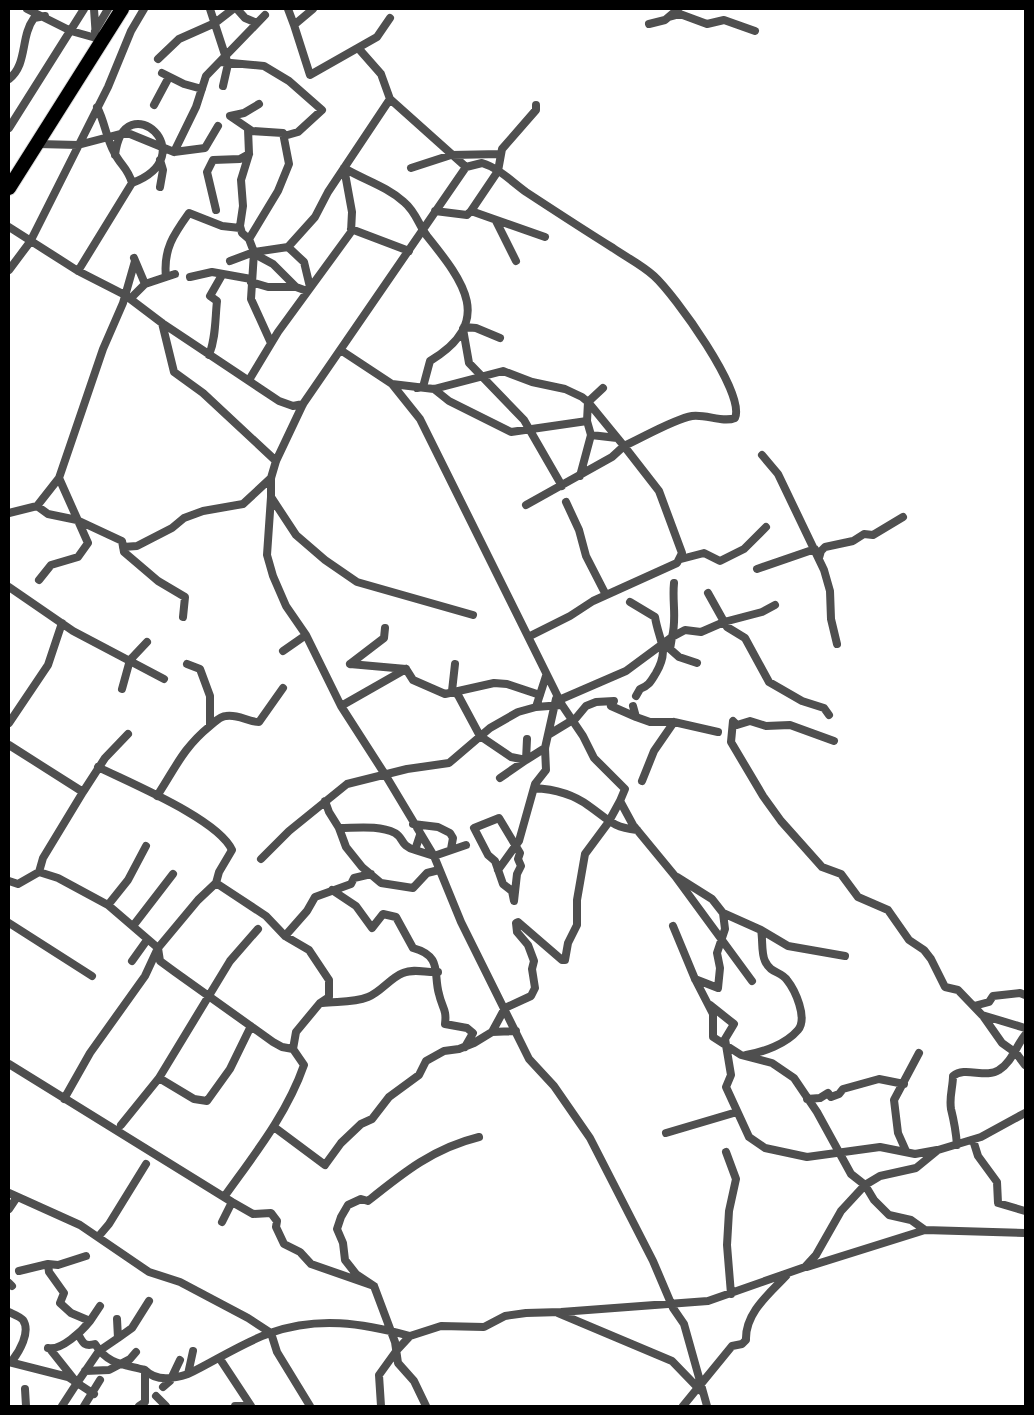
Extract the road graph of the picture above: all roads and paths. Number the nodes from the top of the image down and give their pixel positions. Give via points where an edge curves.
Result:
1 (27, 9) edge
2 (84, 9) edge
3 (94, 9) edge
4 (108, 9) edge
5 (122, 9) edge
6 (144, 9) edge
7 (210, 9) edge
8 (235, 9) edge
9 (288, 9) edge
10 (313, 9) edge
11 (678, 9) edge
12 (265, 15) dead end
13 (45, 16) junction
14 (669, 17) junction
15 (390, 18) dead end
16 (215, 23) junction
17 (258, 23) junction
18 (649, 24) dead end
19 (294, 25) junction
20 (70, 31) junction
21 (755, 31) dead end
22 (97, 37) junction
23 (359, 49) junction
24 (158, 59) dead end
25 (224, 61) junction
26 (9, 79) edge
27 (223, 86) dead end
28 (202, 89) junction
29 (390, 99) junction
30 (259, 104) dead end
31 (154, 105) dead end
32 (536, 105) dead end
33 (97, 108) junction
34 (218, 126) dead end
35 (9, 128) edge
36 (248, 129) junction
37 (120, 134) junction
38 (284, 136) junction
39 (107, 138) junction
40 (38, 144) junction
41 (78, 145) junction
42 (162, 146) junction
43 (174, 152) junction
44 (248, 154) junction
45 (501, 154) junction
46 (115, 155) junction
47 (451, 155) junction
48 (160, 160) junction
49 (344, 168) junction
50 (411, 168) dead end
51 (466, 168) junction
52 (498, 171) junction
53 (132, 183) junction
54 (160, 187) dead end
55 (9, 188) edge
56 (216, 210) dead end
57 (435, 211) junction
58 (472, 211) junction
59 (496, 221) junction
60 (9, 227) edge
61 (240, 228) junction
62 (351, 229) junction
63 (423, 230) junction
64 (545, 237) dead end
65 (249, 239) junction
66 (30, 242) junction
67 (288, 247) junction
68 (408, 251) junction
69 (255, 252) junction
70 (230, 261) dead end
71 (516, 261) dead end
72 (9, 270) edge
73 (78, 271) junction
74 (176, 274) dead end
75 (222, 275) junction
76 (166, 277) junction
77 (190, 277) dead end
78 (251, 281) junction
79 (145, 284) junction
80 (296, 287) junction
81 (308, 289) junction
82 (128, 297) junction
83 (162, 323) junction
84 (463, 328) junction
85 (500, 338) dead end
86 (270, 343) junction
87 (342, 351) junction
88 (209, 354) junction
89 (482, 375) junction
90 (249, 380) junction
91 (392, 384) junction
92 (415, 388) junction
93 (603, 388) dead end
94 (434, 389) junction
95 (588, 402) junction
96 (303, 404) junction
97 (587, 421) junction
98 (528, 428) junction
99 (591, 435) junction
100 (616, 438) junction
101 (624, 446) junction
102 (762, 455) dead end
103 (276, 462) junction
104 (580, 476) junction
105 (59, 478) junction
106 (271, 478) junction
107 (562, 486) junction
108 (271, 497) junction
109 (566, 502) dead end
110 (526, 505) dead end
111 (37, 506) junction
112 (9, 513) edge
113 (903, 516) dead end
114 (77, 520) junction
115 (766, 527) dead end
116 (123, 547) junction
117 (815, 549) junction
118 (819, 558) junction
119 (681, 559) junction
120 (758, 569) dead end
121 (39, 580) dead end
122 (674, 583) dead end
123 (9, 587) edge
124 (708, 593) dead end
125 (606, 595) junction
126 (630, 602) dead end
127 (775, 605) dead end
128 (473, 615) dead end
129 (183, 617) dead end
130 (724, 622) junction
131 (62, 623) junction
132 (385, 628) dead end
133 (306, 635) junction
134 (532, 635) dead end
135 (672, 638) junction
136 (147, 642) dead end
137 (662, 643) junction
138 (837, 644) dead end
139 (283, 650) dead end
140 (130, 660) junction
141 (696, 662) dead end
142 (187, 664) dead end
143 (455, 664) dead end
144 (406, 669) junction
145 (546, 676) junction
146 (164, 679) dead end
147 (283, 688) dead end
148 (122, 689) dead end
149 (452, 691) junction
150 (540, 695) junction
151 (636, 696) dead end
152 (558, 701) junction
153 (341, 706) junction
154 (632, 706) dead end
155 (536, 707) junction
156 (210, 711) junction
157 (829, 715) dead end
158 (10, 717) edge
159 (220, 717) junction
160 (636, 717) junction
161 (572, 720) junction
162 (674, 722) junction
163 (210, 725) junction
164 (718, 732) dead end
165 (128, 734) dead end
166 (548, 735) junction
167 (480, 736) junction
168 (527, 739) dead end
169 (834, 741) dead end
170 (9, 745) edge
171 (545, 748) junction
172 (526, 760) junction
173 (98, 767) junction
174 (386, 776) junction
175 (500, 778) dead end
176 (642, 781) dead end
177 (534, 788) junction
178 (83, 792) junction
179 (157, 796) junction
180 (325, 801) junction
181 (620, 801) junction
182 (608, 823) junction
183 (413, 824) junction
184 (339, 828) junction
185 (637, 830) junction
186 (420, 835) junction
187 (466, 845) dead end
188 (517, 845) junction
189 (146, 846) dead end
190 (451, 849) junction
191 (415, 850) junction
192 (434, 856) junction
193 (261, 859) dead end
194 (439, 870) junction
195 (498, 870) junction
196 (39, 872) junction
197 (173, 874) dead end
198 (371, 874) junction
199 (676, 876) junction
200 (9, 882) edge
201 (216, 883) junction
202 (18, 884) junction
203 (9, 887) edge
204 (332, 890) junction
205 (108, 905) junction
206 (723, 913) junction
207 (9, 923) edge
208 (133, 926) junction
209 (673, 926) dead end
210 (258, 929) dead end
211 (761, 930) junction
212 (285, 936) junction
213 (721, 939) junction
214 (147, 940) junction
215 (158, 948) junction
216 (845, 956) dead end
217 (132, 961) dead end
218 (438, 972) junction
219 (92, 976) dead end
220 (695, 979) junction
221 (752, 981) dead end
222 (1025, 995) edge
223 (210, 996) junction
224 (706, 1003) junction
225 (320, 1004) junction
226 (974, 1006) junction
227 (505, 1008) junction
228 (982, 1015) junction
229 (251, 1026) junction
230 (1025, 1028) edge
231 (516, 1031) junction
232 (492, 1032) junction
233 (1025, 1035) edge
234 (726, 1044) junction
235 (465, 1047) junction
236 (293, 1050) junction
237 (919, 1053) dead end
238 (1016, 1053) junction
239 (741, 1055) junction
240 (9, 1064) edge
241 (1025, 1065) edge
242 (159, 1078) junction
243 (904, 1084) junction
244 (64, 1099) junction
245 (807, 1099) junction
246 (737, 1112) junction
247 (1025, 1113) edge
248 (121, 1125) dead end
249 (274, 1127) junction
250 (666, 1134) dead end
251 (480, 1137) dead end
252 (973, 1140) junction
253 (957, 1145) junction
254 (938, 1150) junction
255 (906, 1151) junction
256 (726, 1152) dead end
257 (839, 1154) junction
258 (146, 1164) dead end
259 (865, 1185) junction
260 (9, 1193) edge
261 (224, 1196) junction
262 (17, 1197) junction
263 (232, 1202) junction
264 (9, 1210) edge
265 (1025, 1211) edge
266 (222, 1222) dead end
267 (925, 1230) junction
268 (1025, 1233) edge
269 (98, 1237) junction
270 (86, 1256) dead end
271 (48, 1264) junction
272 (805, 1268) junction
273 (18, 1271) dead end
274 (788, 1274) junction
275 (374, 1286) junction
276 (731, 1294) junction
277 (149, 1301) dead end
278 (670, 1302) junction
279 (100, 1306) dead end
280 (9, 1312) edge
281 (556, 1312) junction
282 (117, 1319) dead end
283 (90, 1321) junction
284 (390, 1331) junction
285 (271, 1333) junction
286 (78, 1334) junction
287 (410, 1336) junction
288 (118, 1338) junction
289 (193, 1350) dead end
290 (396, 1350) junction
291 (99, 1351) junction
292 (136, 1352) dead end
293 (220, 1359) junction
294 (180, 1360) dead end
295 (10, 1362) edge
296 (117, 1364) junction
297 (144, 1370) junction
298 (85, 1372) junction
299 (188, 1374) junction
300 (170, 1378) junction
301 (100, 1380) dead end
302 (77, 1383) junction
303 (163, 1387) dead end
304 (701, 1388) junction
305 (25, 1389) dead end
306 (94, 1394) junction
307 (156, 1396) dead end
308 (26, 1406) edge
309 (62, 1406) edge
310 (84, 1406) edge
311 (139, 1406) edge
312 (166, 1406) edge
313 (235, 1406) edge
314 (244, 1406) edge
315 (251, 1406) edge
316 (310, 1406) edge
317 (381, 1406) edge
318 (426, 1406) edge
319 (682, 1406) edge
320 (707, 1406) edge

1 - 13 street
2 - 20 street
3 - 22 street
4 - 22 street
5 - 22 highway
6 - 33 street
7 - 16 street
8 - 16 street
8 - 17 street
9 - 19 street
10 - 19 street
11 - 14 street
12 - 17 street
13 - 20 street
13 - 26 street via 34,18 29,26 18,69
14 - 18 street
14 - 21 street via 680,14 707,24 724,20
15 - 23 street via 377,37
16 - 24 street via 179,39
16 - 25 street
17 - 25 street
19 - 23 street via 310,76
20 - 22 street
20 - 35 street
22 - 40 highway
23 - 29 street via 381,74
25 - 27 street
25 - 28 street via 206,76
25 - 38 street via 264,66 288,80 322,110 298,132
28 - 31 street via 165,75
28 - 43 street
29 - 47 street
29 - 49 street
30 - 36 street via 230,116
32 - 45 street via 536,110
33 - 39 street via 103,118
33 - 41 street
34 - 43 street via 205,148
36 - 38 street via 283,133
36 - 44 street
37 - 39 street
37 - 42 street via 140,137
37 - 42 street via 132,126 150,127 160,136
37 - 46 street
38 - 65 street via 289,164 278,191
39 - 41 street
39 - 46 street
40 - 41 street
40 - 55 highway
41 - 66 street
42 - 43 street
42 - 48 street
44 - 56 street via 240,159 213,160 207,172
44 - 61 street via 241,180 243,206
45 - 47 street
45 - 52 street
46 - 53 street via 128,170
47 - 50 street
47 - 51 street
48 - 53 street via 148,176
48 - 54 street via 163,170
49 - 62 street via 352,212
49 - 63 street via 362,180 383,186 405,202 417,216
49 - 67 street via 315,216
51 - 52 street via 482,163
51 - 57 street
52 - 58 street
52 - 101 street via 655,277 686,315 732,392 737,407 734,419 705,415 688,417
53 - 73 street
57 - 58 street via 467,215
57 - 63 street
58 - 59 street
59 - 64 street
59 - 71 street
60 - 66 street
61 - 65 street
61 - 76 street via 222,226 189,213 169,240 164,266
62 - 68 street
62 - 81 street via 345,243
63 - 68 street
63 - 84 street via 452,267 467,298 470,314
65 - 69 street
66 - 72 street
66 - 73 street
67 - 69 street
67 - 81 street via 304,262
68 - 87 street
69 - 70 street
69 - 78 street
69 - 80 street via 273,264
73 - 82 street
74 - 76 street
75 - 77 street via 212,272
75 - 78 street
75 - 88 street via 210,296 217,301 214,344
76 - 79 street
78 - 80 street via 268,287
78 - 86 street via 251,301
79 - 82 street
79 - 82 street via 134,258
80 - 81 street
81 - 86 street
82 - 83 street
82 - 105 street via 103,349
83 - 88 street
83 - 103 street via 174,372 203,393
84 - 85 street via 476,328
84 - 89 street via 469,363
84 - 92 street via 448,351 430,362 423,386
86 - 90 street
87 - 91 street
87 - 96 street
88 - 90 street
89 - 94 street
89 - 95 street via 505,371 532,382 565,389
89 - 98 street
90 - 96 street via 280,401 293,406
91 - 92 street
91 - 145 street via 420,419
92 - 94 street
93 - 95 street
94 - 98 street via 449,401 507,431
95 - 97 street
95 - 100 street
96 - 103 street
97 - 98 street
97 - 99 street
98 - 107 street
99 - 100 street
99 - 104 street
100 - 101 street
101 - 104 street
101 - 119 street via 662,498 682,548
102 - 117 street via 778,474
103 - 106 street
104 - 107 street
105 - 111 street
105 - 114 street
106 - 108 street
106 - 116 street via 244,504 203,511 184,518 137,546
107 - 110 street
108 - 128 street via 296,535 357,582
108 - 133 street via 267,546 270,566 286,606
109 - 125 street via 586,556
111 - 112 street
111 - 114 street via 48,514
113 - 118 street via 874,535 864,534 853,541 824,547
114 - 116 street via 122,541
114 - 121 street via 88,543 78,557 51,564
115 - 119 street via 744,549 720,561 704,553
116 - 129 street via 124,552 158,581 185,597
117 - 118 street
117 - 120 street
118 - 138 street via 830,591 831,619
119 - 125 street
122 - 135 street via 672,604 676,620
123 - 131 street
124 - 130 street
125 - 134 street
126 - 137 street via 655,617
127 - 130 street via 762,612
130 - 135 street via 702,632 685,630
130 - 157 street via 745,638 769,682 802,701 824,708
131 - 140 street
131 - 158 street via 48,665
132 - 144 street via 384,638 350,664
133 - 139 street
133 - 153 street
135 - 137 street
135 - 141 street via 670,649 679,657
136 - 140 street
137 - 151 street via 663,660 648,686 640,689
137 - 152 street via 626,671
140 - 146 street
140 - 148 street
142 - 156 street via 200,669 210,696
143 - 149 street
144 - 149 street via 413,680 429,689 446,694
144 - 153 street
145 - 150 street
145 - 152 street
147 - 159 street via 259,722 249,722 240,716
149 - 150 street via 494,683
149 - 167 street via 458,695
150 - 155 street
152 - 155 street
152 - 161 street
152 - 166 street
153 - 174 street
154 - 160 street
155 - 167 street via 518,712
156 - 159 street
156 - 163 street
159 - 163 street
160 - 161 street via 610,706 615,702 609,700 586,706
160 - 162 street via 650,722
161 - 166 street
161 - 181 street via 597,761 625,788
162 - 164 street
162 - 176 street via 654,750
163 - 179 street via 181,754
165 - 173 street
166 - 171 street
167 - 172 street via 511,756
167 - 174 street via 449,763 407,769
168 - 172 street
169 - 226 street via 790,725 766,726 750,721 737,725 733,721 732,742 739,758 781,821 822,867 841,874 858,897 888,910 909,940 931,959 945,987 958,990
170 - 178 street
171 - 172 street
171 - 177 street via 546,770
172 - 175 street
173 - 178 street
173 - 179 street
174 - 180 street via 349,783
174 - 183 street
177 - 182 street via 554,789 569,795 588,805
177 - 188 street
178 - 196 street via 43,858
179 - 201 street via 200,820 229,844 232,850
180 - 184 street
180 - 193 street
181 - 182 street
181 - 185 street
182 - 185 street
182 - 227 street via 585,854 577,900 577,925 565,960 516,923 517,932 533,958 535,988 526,999
183 - 186 street
183 - 190 street via 438,827 450,833 453,838
184 - 191 street via 380,829 396,834 405,847
184 - 198 street via 346,847
185 - 199 street
186 - 191 street
186 - 192 street
187 - 190 street
188 - 195 street
188 - 195 street via 521,866 514,901 512,891 503,884
188 - 195 street via 499,818 474,828
189 - 205 street via 128,880
190 - 192 street
191 - 192 street
192 - 194 street
194 - 198 street via 427,873 413,888 381,883
194 - 227 street via 460,922
196 - 202 street
196 - 205 street via 58,878
197 - 208 street
198 - 204 street via 354,878 351,884
199 - 206 street via 712,899
199 - 213 street
200 - 202 street
201 - 212 street via 266,916
201 - 215 street
202 - 203 street
204 - 212 street via 315,897
204 - 218 street via 356,906 372,928 383,914 396,917 412,948 422,951
205 - 208 street
206 - 211 street
206 - 213 street via 725,926
207 - 219 street
208 - 214 street
209 - 220 street
210 - 223 street via 230,961
211 - 216 street via 788,946
211 - 239 street via 764,959 772,972 786,978 796,994 802,1019 799,1029 769,1049
212 - 225 street via 309,950 329,980 328,997
213 - 220 street via 717,953 720,968 718,988
213 - 221 street
214 - 215 street
214 - 217 street
215 - 223 street via 160,961
215 - 244 street via 145,976 90,1053
218 - 225 street via 415,970 401,973 378,993 368,997 352,1002
218 - 235 street via 438,994 447,1012 445,1024 468,1028 473,1033
220 - 224 street
222 - 226 street via 993,996 989,1002
223 - 229 street
223 - 242 street
224 - 234 street via 713,1014 713,1037
224 - 234 street via 734,1024
225 - 236 street via 296,1032
226 - 228 street
227 - 231 street
227 - 232 street
228 - 230 street
228 - 238 street via 1002,1043
229 - 236 street via 282,1047
229 - 242 street via 230,1068 207,1101 194,1099
231 - 232 street
231 - 278 street via 530,1061 554,1086 585,1130 654,1261
232 - 235 street
233 - 238 street
234 - 239 street
234 - 246 street via 731,1075 726,1087
235 - 249 street via 444,1051 426,1061 419,1075 389,1097 372,1119 361,1124 341,1143 326,1165
236 - 249 street via 304,1065
237 - 243 street
238 - 241 street
238 - 253 street via 994,1073 958,1073 953,1076 952,1109
239 - 245 street via 776,1065 795,1079
240 - 244 street
242 - 248 street
243 - 245 street via 879,1078 843,1089 832,1097 828,1093 820,1098
243 - 255 street via 894,1100 894,1113
244 - 261 street
245 - 257 street
246 - 250 street
246 - 257 street via 749,1137 761,1147 807,1158
247 - 252 street
249 - 261 street
251 - 275 street via 453,1144 419,1163 368,1201 362,1199 348,1205 337,1229 345,1260 356,1274
252 - 253 street
252 - 265 street via 978,1156 997,1182 998,1203
253 - 254 street
254 - 255 street via 915,1154
254 - 259 street via 916,1168 880,1176
255 - 257 street via 880,1147
256 - 276 street via 736,1179 729,1211 727,1245
257 - 259 street via 851,1174
258 - 269 street via 110,1224
259 - 267 street via 889,1215 911,1220
259 - 272 street via 841,1211 816,1256
260 - 262 street
261 - 263 street
262 - 264 street
262 - 269 street via 66,1218
263 - 266 street
263 - 275 street via 253,1214 271,1213 284,1244 300,1252 311,1264
267 - 268 street
267 - 272 street
269 - 285 street via 150,1272 180,1282
270 - 271 street via 58,1265
271 - 273 street
271 - 283 street via 49,1272 64,1293 60,1303 71,1313
272 - 274 street
274 - 276 street
274 - 304 street via 751,1315 746,1340 732,1346
275 - 284 street
276 - 278 street via 701,1302
277 - 288 street via 132,1328
278 - 281 street
278 - 304 street via 686,1328
279 - 283 street
280 - 295 street via 23,1319 26,1327 22,1348
281 - 287 street via 505,1316 484,1327 441,1326
281 - 304 street via 672,1361
282 - 288 street
283 - 286 street
284 - 285 street via 326,1322
284 - 287 street
284 - 290 street
285 - 293 street
285 - 316 street via 277,1352
286 - 291 street via 82,1344 95,1344
286 - 302 street via 54,1349 49,1348
287 - 290 street
288 - 291 street
289 - 299 street
290 - 317 street via 380,1375
290 - 318 street via 399,1365 412,1379
291 - 296 street
291 - 298 street
292 - 296 street via 130,1359
293 - 299 street
293 - 315 street
294 - 300 street
295 - 302 street via 68,1377
296 - 297 street
296 - 298 street via 109,1370
297 - 300 street via 157,1378
297 - 311 street via 146,1402
298 - 302 street
299 - 300 street
300 - 303 street
301 - 306 street
302 - 306 street
302 - 309 street
304 - 319 street
304 - 320 street
305 - 308 street
306 - 310 street
307 - 312 street
313 - 314 street

